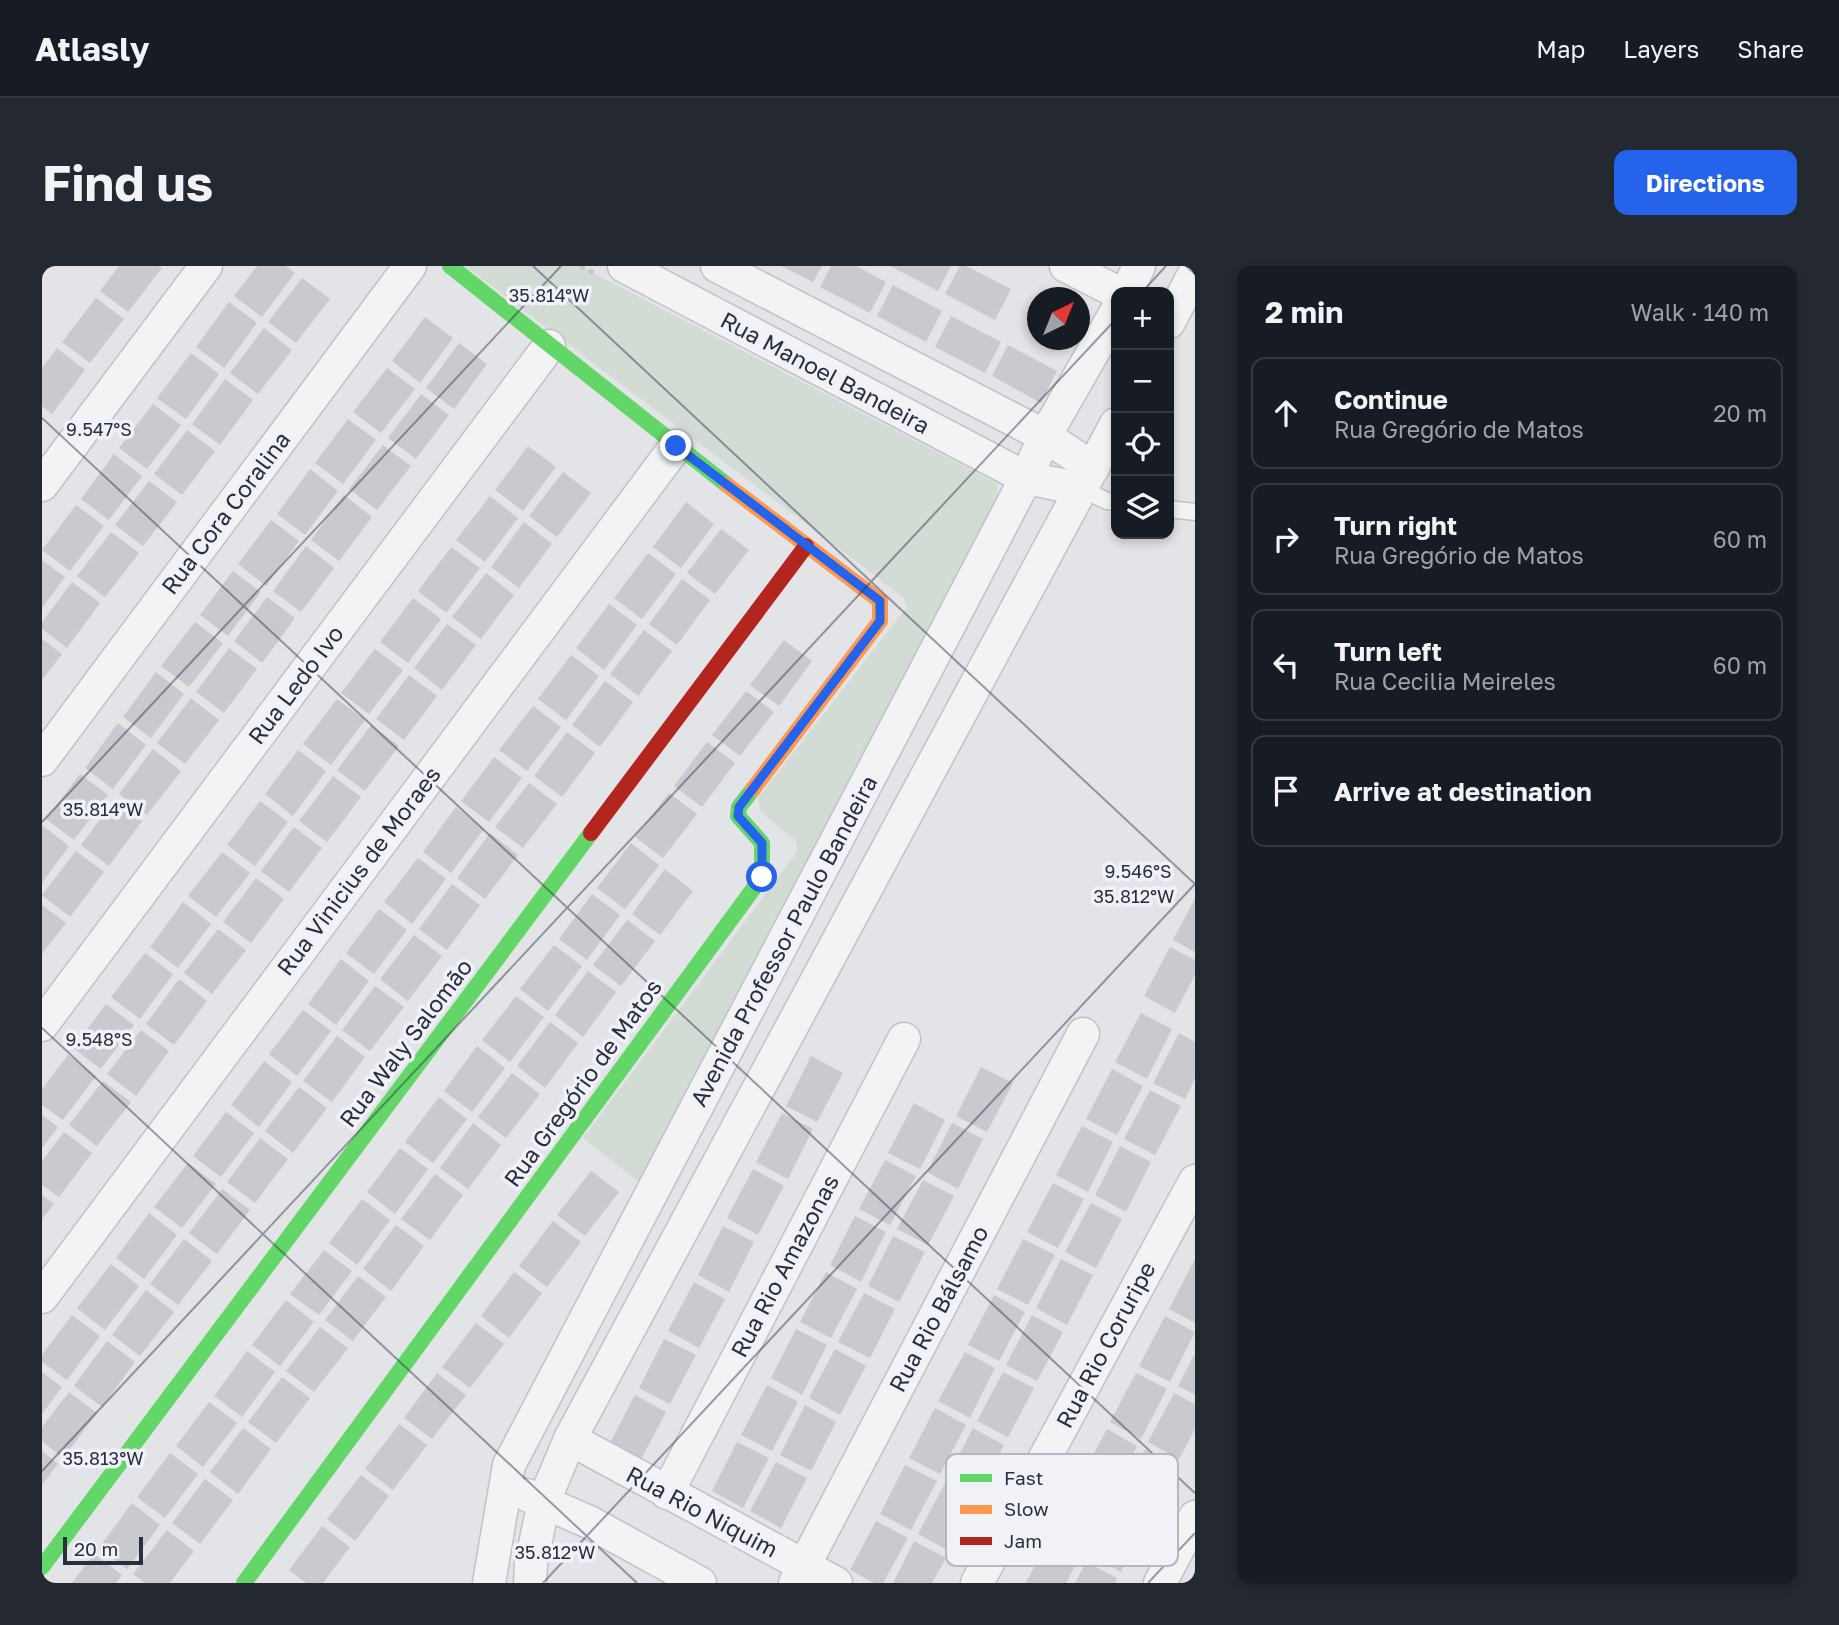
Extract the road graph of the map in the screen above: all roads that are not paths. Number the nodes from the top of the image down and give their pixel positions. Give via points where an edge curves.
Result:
1 (206, 266) edge
2 (410, 266) edge
3 (450, 266) edge
4 (624, 266) edge
5 (1066, 266) edge
6 (1139, 266) edge
7 (729, 272) edge
8 (1195, 272) edge
9 (1129, 287) edge
10 (1111, 289) edge
11 (1174, 312) edge
12 (720, 318) junction
13 (1111, 321) edge
14 (550, 346) junction
15 (1111, 434) edge
16 (1045, 436) junction
17 (676, 446) junction
18 (1026, 478) junction
19 (1088, 479) junction
20 (42, 485) edge
21 (1111, 501) edge
22 (1174, 510) edge
23 (1195, 512) edge
24 (806, 545) junction
25 (42, 760) edge
26 (42, 1025) edge
27 (1083, 1034) dead end
28 (904, 1039) dead end
29 (1195, 1181) edge
30 (42, 1297) edge
31 (570, 1439) junction
32 (1047, 1454) edge
33 (504, 1487) junction
34 (667, 1493) junction
35 (544, 1501) junction
36 (1195, 1517) edge
37 (1178, 1549) edge
38 (986, 1566) edge
39 (1169, 1566) edge
40 (42, 1567) edge
41 (800, 1575) edge
42 (244, 1583) edge
43 (489, 1583) edge
44 (530, 1583) edge
45 (700, 1583) edge
46 (836, 1583) edge
47 (977, 1583) edge
48 (1160, 1583) edge

1 - 20 street
2 - 25 street, Rua Cora Coralina
3 - 14 street
4 - 12 street, Rua Manoel Bandeira
5 - 10 street
6 - 9 street
7 - 12 street
7 - 16 street, Rua Manoel Bandeira
8 - 11 street
12 - 18 street, Rua Manoel Bandeira
13 - 16 street, Avenida Professor Paulo Bandeira
14 - 17 street
14 - 26 street, Rua Ledo Ivo
15 - 19 street
16 - 18 street, Avenida Professor Paulo Bandeira
16 - 19 street, Rua Manoel Bandeira
17 - 24 street
17 - 30 street, Rua Vinicius de Moraes
18 - 19 street, Rua Manoel Bandeira
18 - 33 street, Avenida Professor Paulo Bandeira via 509,1465
19 - 21 lane
19 - 31 street
22 - 23 lane
24 - 40 street, Rua Waly Salomão
24 - 42 street, Rua Gregório de Matos via 880,601 880,621 739,807 738,816 762,843 762,877
27 - 41 street, Rua Rio Bálsamo
28 - 34 street, Rua Rio Amazonas
29 - 32 street, Rua Rio Coruripe
31 - 34 street, Rua Rio Niquim
31 - 35 street
33 - 35 street
33 - 43 street, Avenida Professor Paulo Bandeira
34 - 41 street, Rua Rio Niquim
35 - 44 street
35 - 45 street
36 - 37 street
38 - 47 street, Rua Rio Coruripe
39 - 48 street
41 - 46 street, Rua Rio Niquim

